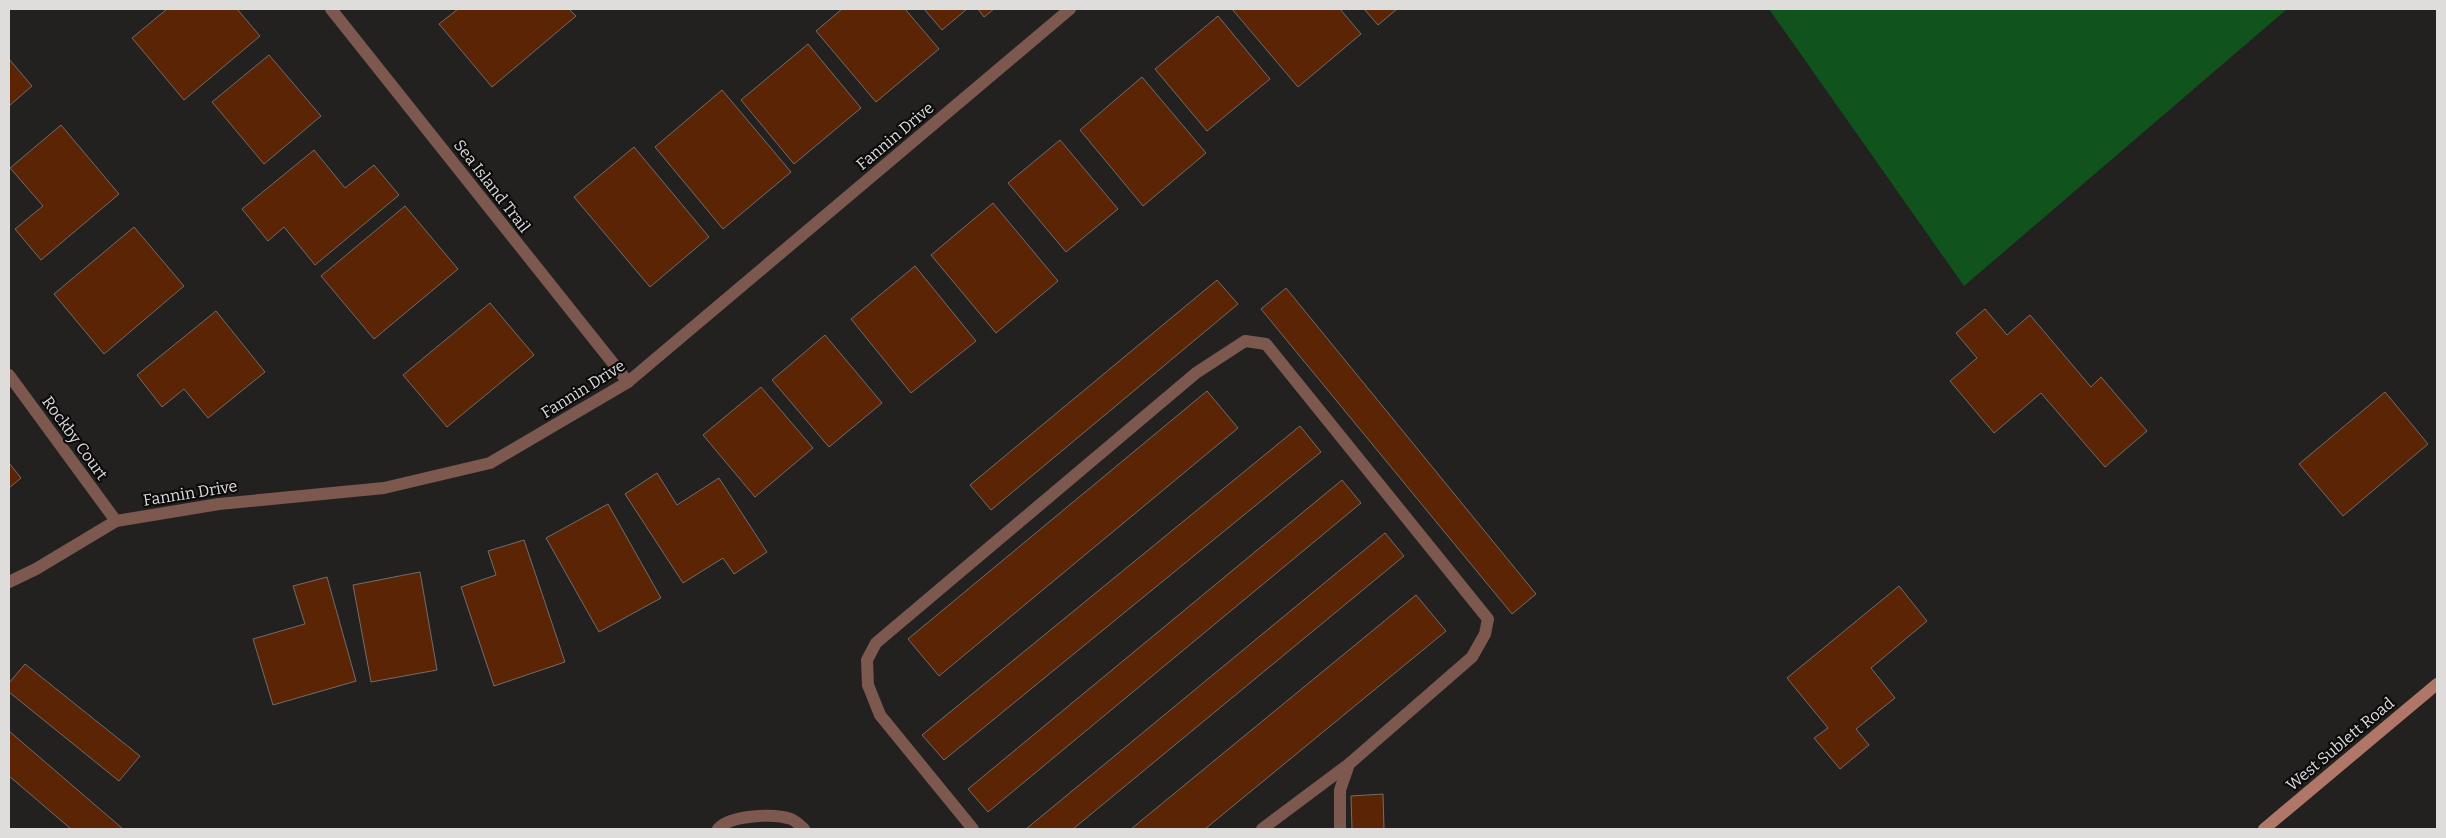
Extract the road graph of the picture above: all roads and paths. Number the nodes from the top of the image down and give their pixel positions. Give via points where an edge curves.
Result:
1 (331, 9) edge
2 (1070, 9) edge
3 (9, 375) edge
4 (628, 382) junction
5 (116, 521) junction
6 (9, 582) edge
7 (2437, 684) edge
8 (1349, 764) junction
9 (718, 829) edge
10 (804, 829) edge
11 (973, 829) edge
12 (1262, 829) edge
13 (1340, 829) edge
14 (2264, 829) edge

1 - 4 street, Sea Island Trail
2 - 4 street, Fannin Drive
3 - 5 street, Rockby Court
4 - 5 street, Fannin Drive via 490,463 384,488 219,504
5 - 6 street, Fannin Drive
7 - 14 main road, West Sublett Road
8 - 11 street via 1472,657 1488,619 1266,344 1245,341 1196,373 876,643 867,660 868,686 880,715
8 - 12 street
8 - 13 street via 1340,790
9 - 10 street via 723,823 752,816 792,819

